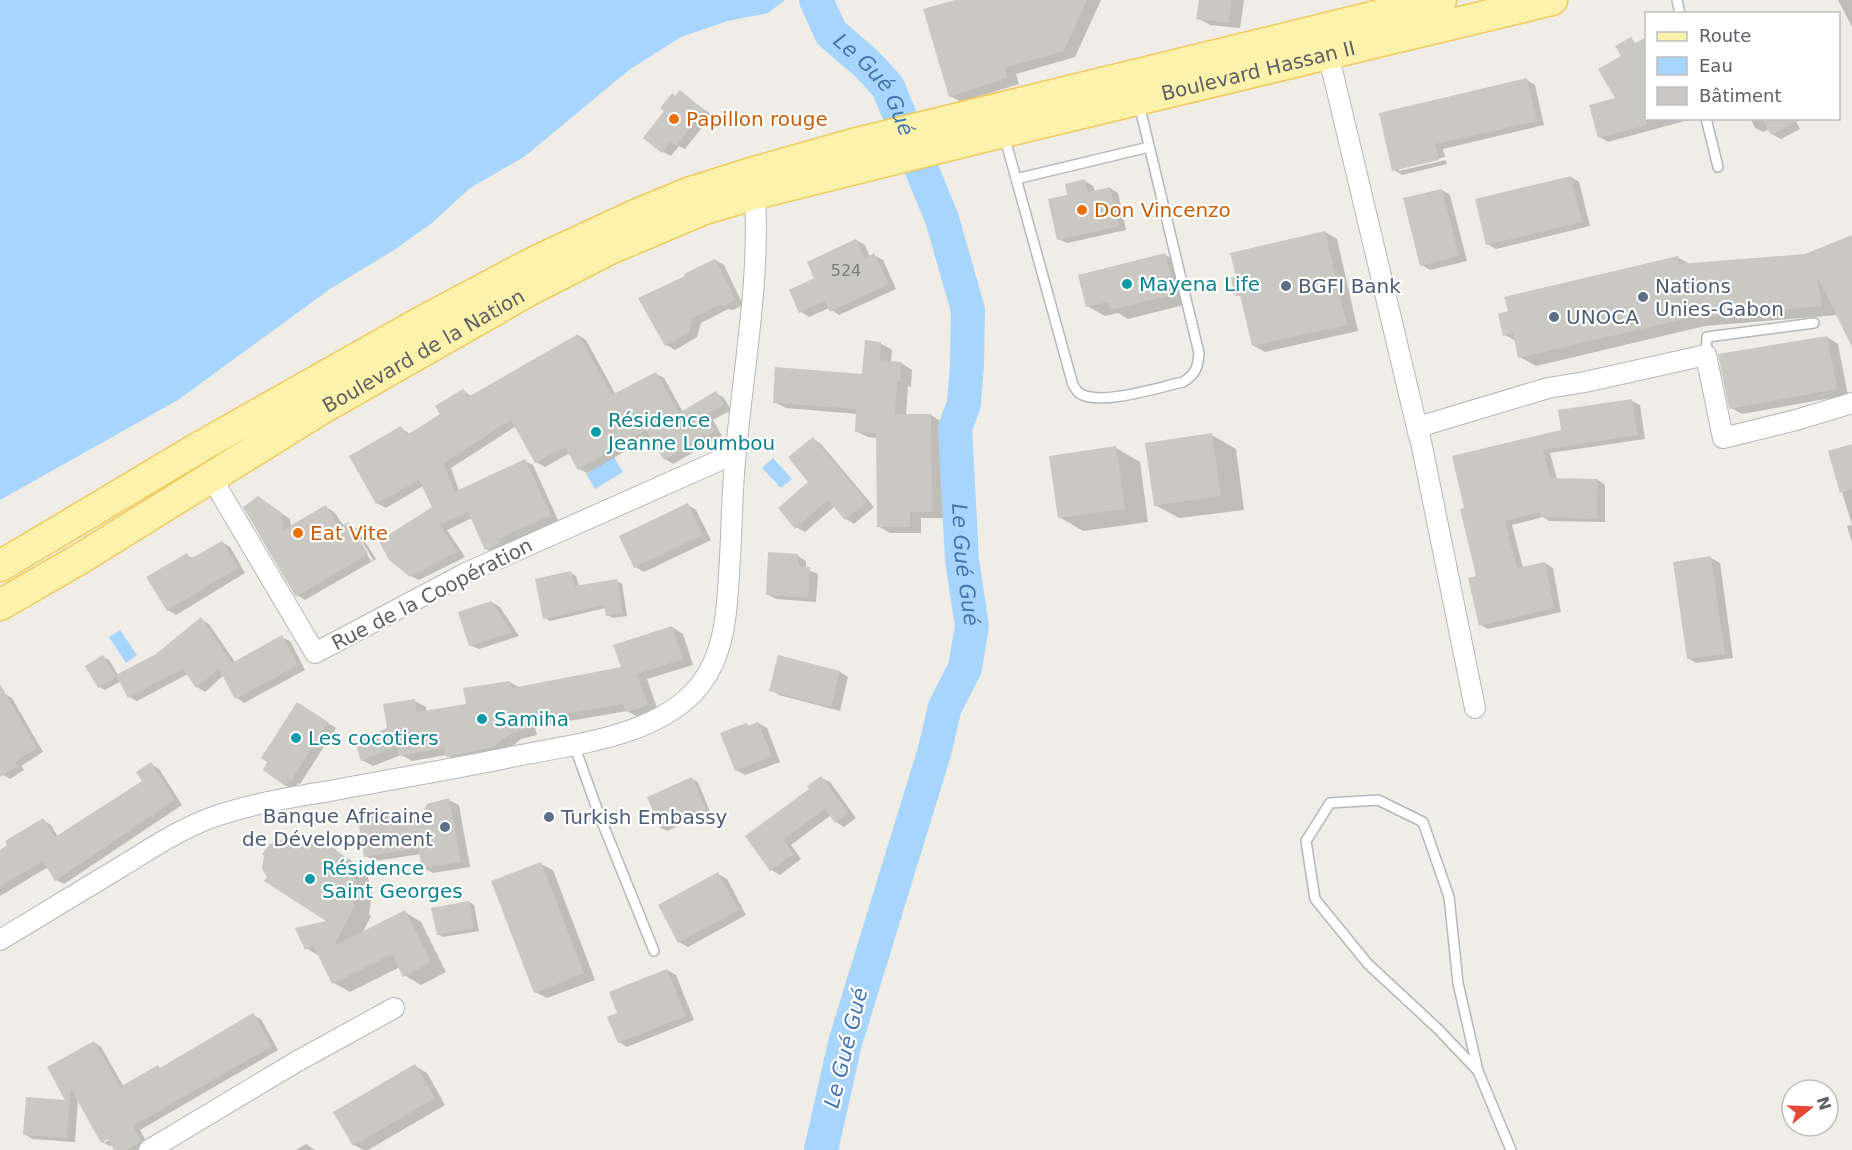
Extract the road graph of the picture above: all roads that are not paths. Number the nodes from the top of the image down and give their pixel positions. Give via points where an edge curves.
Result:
1 (1333, 0) edge
2 (1441, 0) edge
3 (1552, 0) edge
4 (1356, 9) edge
5 (1323, 41) junction
6 (1138, 99) junction
7 (1706, 120) edge
8 (955, 131) junction
9 (1003, 132) junction
10 (1149, 147) junction
11 (1718, 167) dead end
12 (1016, 179) junction
13 (755, 194) junction
14 (1814, 323) dead end
15 (1706, 355) junction
16 (1852, 403) edge
17 (1418, 431) junction
18 (736, 453) junction
19 (212, 477) junction
20 (0, 566) edge
21 (0, 605) edge
22 (1475, 708) dead end
23 (574, 745) junction
24 (0, 940) edge
25 (654, 951) dead end
26 (394, 1008) dead end
27 (1478, 1071) junction
28 (149, 1150) edge
29 (1511, 1150) edge

1 - 5 main road
2 - 4 main road, Boulevard Hassan II
3 - 5 main road, Boulevard Hassan II
4 - 5 main road, Boulevard Hassan II
5 - 6 main road, Boulevard Hassan II
5 - 8 main road, Boulevard Hassan II
5 - 17 street
6 - 9 main road, Boulevard Hassan II
6 - 10 lane
7 - 11 lane
8 - 9 main road, Boulevard Hassan II
8 - 13 main road, Boulevard de la Nation via 878,164
8 - 20 main road, Boulevard de la Nation via 857,142 751,172 634,215 418,323
9 - 12 lane
10 - 12 lane
10 - 12 lane via 1199,353 1194,376 1183,382 1106,398 1090,397 1073,386
13 - 18 street via 753,302
13 - 19 main road, Boulevard de la Nation via 681,219 558,274 318,411
14 - 15 lane via 1707,337
15 - 16 street via 1723,438
15 - 17 street via 1548,388
17 - 22 street
18 - 19 street, Rue de la Coopération via 466,573 315,653
18 - 23 street via 727,610 712,667 682,703 662,716 625,732
19 - 21 main road, Boulevard de la Nation
23 - 24 street via 267,802 216,816 164,841
23 - 25 lane
26 - 28 street
27 - 27 lane via 1458,983 1449,897 1423,822 1378,800 1330,803 1306,841 1315,899 1368,964
27 - 29 lane

